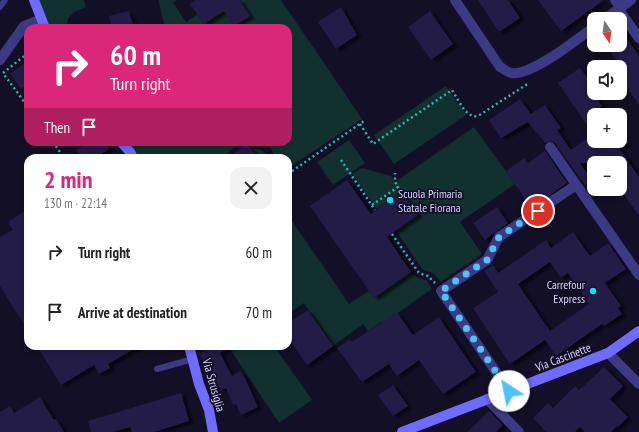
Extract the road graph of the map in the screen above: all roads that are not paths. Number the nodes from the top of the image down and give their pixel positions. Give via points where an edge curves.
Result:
1 (5, 0) edge
2 (34, 0) edge
3 (455, 0) edge
4 (632, 0) edge
5 (618, 6) edge
6 (0, 8) edge
7 (43, 23) edge
8 (24, 26) edge
9 (587, 32) edge
10 (639, 38) edge
11 (0, 60) edge
12 (550, 147) dead end
13 (576, 185) junction
14 (639, 275) edge
15 (639, 331) edge
16 (190, 350) edge
17 (608, 353) junction
18 (193, 359) junction
19 (157, 369) dead end
20 (639, 384) edge
21 (509, 391) junction
22 (487, 399) junction
23 (213, 432) edge
24 (402, 432) edge
25 (519, 432) edge

1 - 6 lane
2 - 7 main road
3 - 9 street via 500,67 511,72 533,68
4 - 5 street
5 - 10 street
8 - 11 street
12 - 13 street
13 - 14 street
13 - 21 street via 499,237 487,260 441,291
15 - 17 main road, Via Cascinette
16 - 18 main road, Via Strusiglia
17 - 20 street
17 - 21 main road, Via Cascinette
18 - 19 lane
18 - 23 main road, Via Strusiglia
21 - 22 main road, Via Cascinette
22 - 24 main road, Via Cascinette
22 - 25 street

